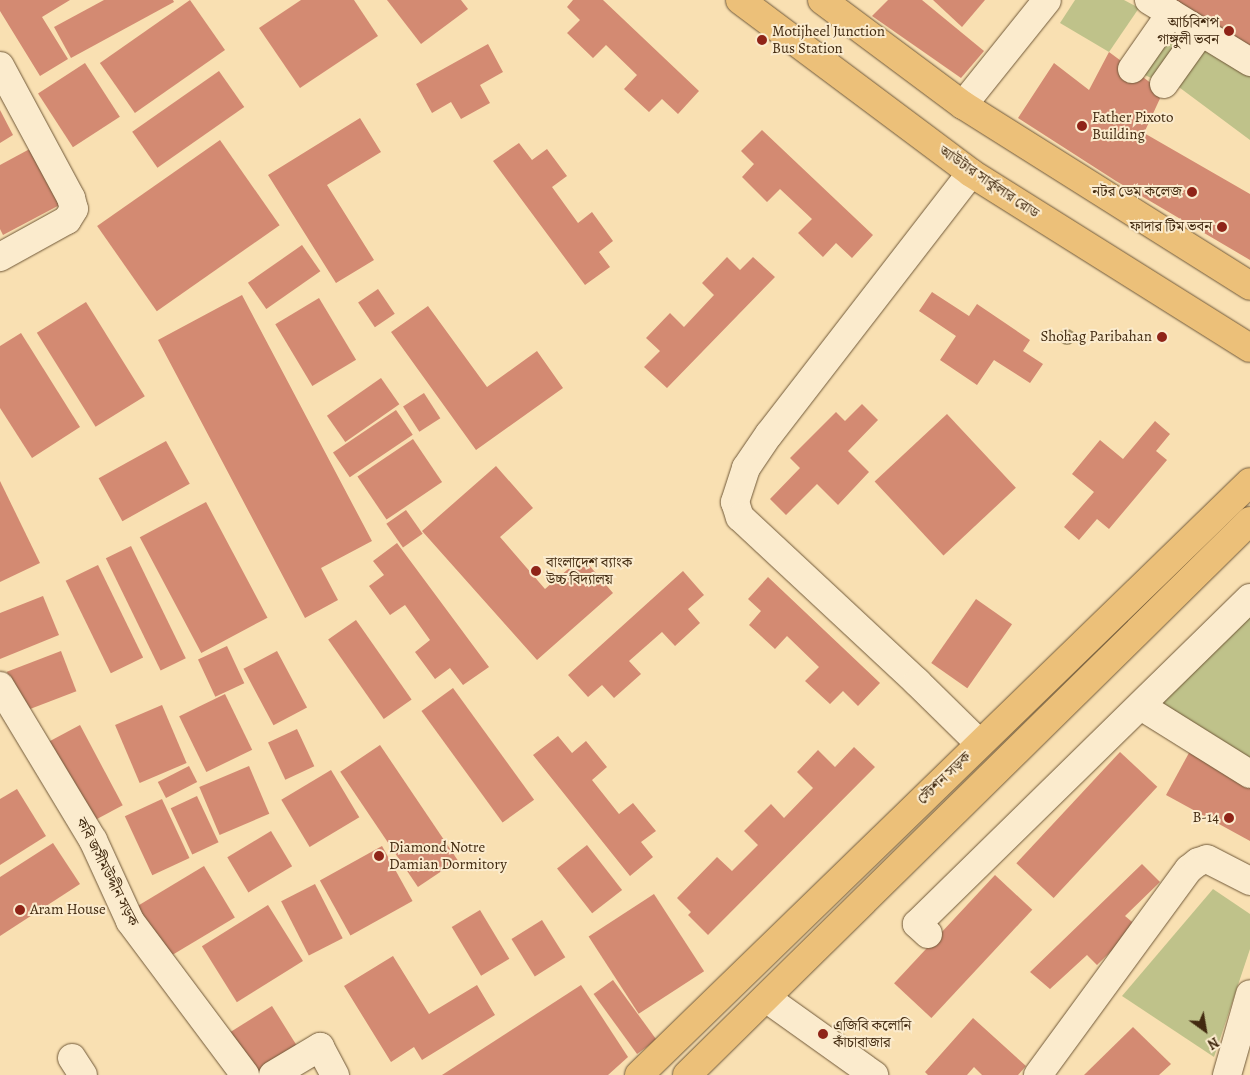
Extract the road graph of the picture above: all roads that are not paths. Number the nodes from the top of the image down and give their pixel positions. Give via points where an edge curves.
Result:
1 (740, 0) edge
2 (822, 0) edge
3 (1047, 0) edge
4 (1160, 6) edge
5 (1201, 32) junction
6 (1250, 62) edge
7 (0, 66) edge
8 (1132, 69) dead end
9 (1164, 84) dead end
10 (963, 105) junction
11 (971, 173) junction
12 (0, 257) edge
13 (1250, 286) edge
14 (1250, 348) edge
15 (1250, 482) edge
16 (1250, 521) edge
17 (1250, 598) edge
18 (0, 686) edge
19 (1141, 706) junction
20 (980, 744) junction
21 (1250, 774) edge
22 (1250, 881) edge
23 (928, 934) dead end
24 (742, 975) junction
25 (1250, 994) edge
26 (766, 998) junction
27 (245, 1075) edge
28 (273, 1075) edge
29 (335, 1075) edge
30 (639, 1075) edge
31 (687, 1075) edge
32 (874, 1075) edge
33 (1038, 1075) edge
34 (1227, 1075) edge

1 - 11 main road, আউটার সার্কুলার রোড
2 - 10 main road
3 - 10 street
4 - 5 street
4 - 8 street
5 - 6 street
5 - 9 street
7 - 12 street via 74,209 67,220
10 - 13 main road
11 - 14 main road, আউটার সার্কুলার রোড
11 - 20 street via 769,434 746,468 735,502 740,517
15 - 20 main road, স্টেশন সড়ক
16 - 26 main road, স্টেশন সড়ক
17 - 19 street
18 - 27 street, কবি জসীমউদ্দীন সড়ক via 93,840 130,921
19 - 21 street
19 - 23 street via 1066,788 917,924
20 - 24 main road, স্টেশন সড়ক
22 - 33 street via 1208,859 1189,869
24 - 26 main road
24 - 30 main road, স্টেশন সড়ক
25 - 34 street
26 - 31 main road, স্টেশন সড়ক
26 - 32 street
28 - 29 street via 320,1047

